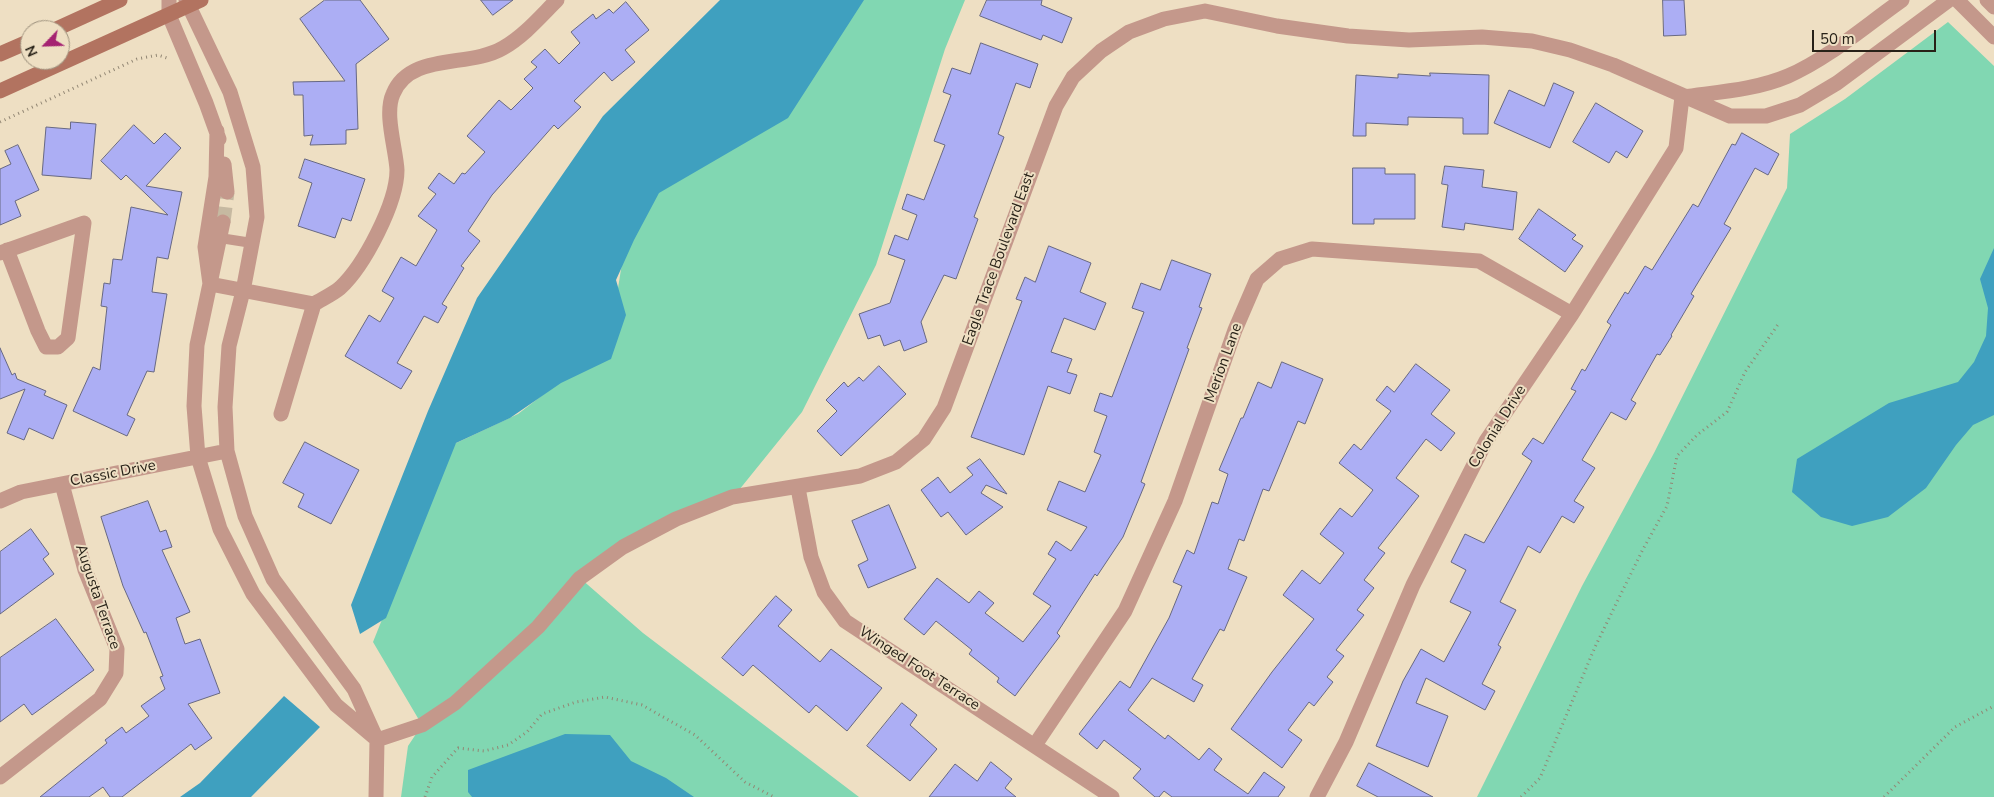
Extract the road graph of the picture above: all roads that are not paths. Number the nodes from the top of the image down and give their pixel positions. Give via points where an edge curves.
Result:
1 (120, 0) edge
2 (557, 0) edge
3 (1902, 0) edge
4 (1949, 0) edge
5 (1957, 0) edge
6 (1988, 0) edge
7 (192, 2) edge
8 (169, 7) edge
9 (1994, 7) edge
10 (70, 23) edge
11 (1994, 37) edge
12 (20, 45) edge
13 (0, 54) edge
14 (0, 91) edge
15 (1682, 97) junction
16 (217, 130) junction
17 (227, 192) tunnel mouth
18 (223, 222) tunnel mouth
19 (220, 238) junction
20 (252, 243) junction
21 (4, 252) edge
22 (210, 284) junction
23 (243, 291) junction
24 (314, 304) junction
25 (1572, 314) junction
26 (281, 414) dead end
27 (227, 451) junction
28 (198, 457) junction
29 (62, 484) junction
30 (798, 488) junction
31 (0, 502) edge
32 (377, 740) junction
33 (1035, 745) junction
34 (0, 777) edge
35 (376, 797) edge
36 (1112, 797) edge
37 (1317, 797) edge

1 - 10 main road
2 - 24 street via 524,34 503,49 481,57 429,64 407,74 392,95 390,123 397,170 395,194 382,224 340,288
3 - 15 street via 1823,56 1788,76 1760,86
4 - 15 street, Eagle Trace Boulevard East via 1837,83 1800,105 1766,116 1730,116
5 - 11 street
6 - 9 street
7 - 8 main road
7 - 20 street via 230,92 253,167 257,217
8 - 14 main road
8 - 16 street
12 - 13 main road
15 - 25 street, Colonial Drive via 1676,148
15 - 30 street, Eagle Trace Boulevard East via 1613,65 1532,41 1482,37 1409,40 1348,36 1205,11 1164,19 1130,32 1101,51 1073,77 1056,106 944,408 924,439 896,462 860,476
16 - 17 street
16 - 22 street via 216,177 205,248
18 - 19 street
19 - 20 lane
19 - 22 street
20 - 23 street
21 - 21 street via 46,346 58,347 68,338 84,223
22 - 23 street
22 - 28 street via 197,345 194,406
23 - 24 street
23 - 27 street via 229,346
24 - 26 street
25 - 33 street, Merion Lane via 1480,261 1312,249 1280,259 1257,279 1234,330 1175,501 1125,611
25 - 37 street, Colonial Drive via 1486,441 1413,585 1346,742
27 - 28 street, Classic Drive
27 - 32 street via 245,516 273,579 354,689
28 - 29 street, Classic Drive
28 - 32 street via 220,529 253,594 336,705
29 - 31 street, Classic Drive via 21,492
29 - 34 street, Augusta Terrace via 84,570 117,650 116,673 100,699
30 - 32 street, Eagle Trace Boulevard East via 732,497 676,519 623,547 580,578 538,628 455,703 422,725
30 - 33 street, Winged Foot Terrace via 811,557 824,592 845,621
32 - 35 street
33 - 36 street, Winged Foot Terrace

